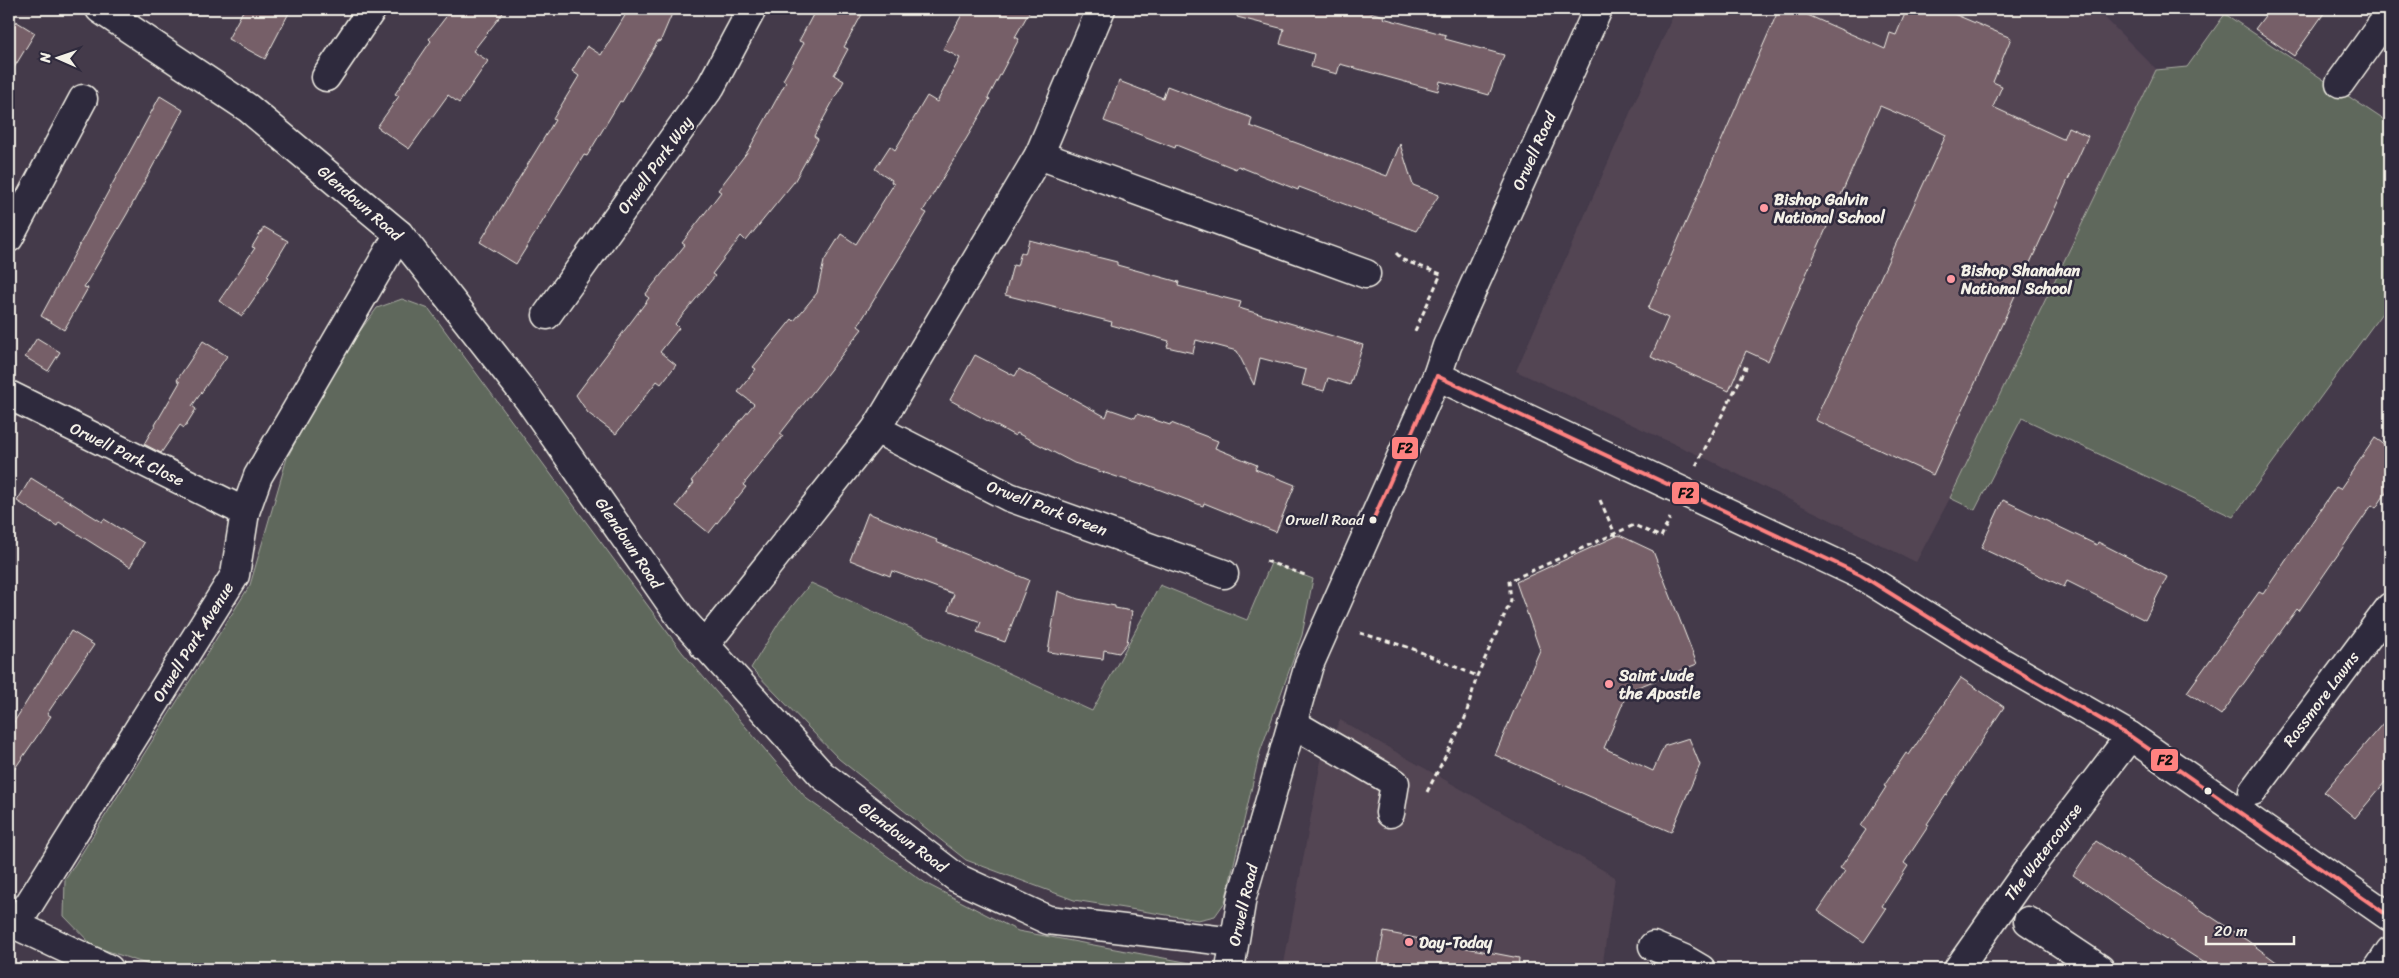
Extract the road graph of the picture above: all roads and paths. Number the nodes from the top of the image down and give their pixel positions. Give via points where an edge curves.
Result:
1 (100, 9) edge
2 (372, 9) edge
3 (752, 9) edge
4 (1101, 9) edge
5 (1598, 9) edge
6 (2390, 13) edge
7 (130, 16) edge
8 (326, 77) dead end
9 (2340, 83) dead end
10 (83, 99) dead end
11 (1039, 155) junction
12 (399, 234) junction
13 (9, 238) edge
14 (1396, 253) dead end
15 (1366, 274) dead end
16 (547, 315) dead end
17 (1414, 333) dead end
18 (1739, 366) dead end
19 (1437, 376) junction
20 (9, 395) edge
21 (876, 428) junction
22 (1695, 469) dead end
23 (1600, 500) dead end
24 (245, 512) junction
25 (1671, 517) dead end
26 (1615, 535) junction
27 (1266, 561) dead end
28 (1224, 574) dead end
29 (1305, 575) dead end
30 (2390, 607) edge
31 (1360, 633) dead end
32 (704, 646) junction
33 (1477, 676) junction
34 (1292, 724) junction
35 (2130, 736) junction
36 (2254, 791) dead end
37 (1427, 792) dead end
38 (1390, 813) dead end
39 (2390, 917) edge
40 (2028, 920) dead end
41 (12, 923) edge
42 (1234, 942) junction
43 (1653, 946) dead end
44 (2390, 951) edge
45 (109, 969) edge
46 (1230, 969) edge
47 (1701, 969) edge
48 (1958, 969) edge
49 (2100, 969) edge
50 (2378, 969) edge

1 - 7 street, Glendown Road
2 - 8 street
3 - 16 street, Orwell Park Way via 712,86
4 - 11 street
5 - 19 street, Orwell Road via 1447,346
6 - 9 street
7 - 12 street, Glendown Road via 248,108
10 - 13 street
11 - 15 street
11 - 21 street
12 - 24 street, Orwell Park Avenue via 258,476
12 - 32 street, Glendown Road via 529,400 681,618
14 - 17 path via 1403,260 1441,274
18 - 22 path via 1746,368
19 - 34 street, Orwell Road via 1309,665
19 - 35 street via 1861,575 1986,653
20 - 24 street, Orwell Park Close
21 - 28 street, Orwell Park Green via 1009,497
21 - 32 street
23 - 26 path
24 - 41 street, Orwell Park Avenue via 235,574
25 - 26 path via 1661,537 1634,525
26 - 33 path via 1509,581 1511,602
27 - 29 path
30 - 36 street, Rossmore Lawns
31 - 33 path via 1411,648
32 - 42 street, Glendown Road via 822,775 957,878 1048,920
33 - 37 path via 1465,718
34 - 38 street via 1395,784
34 - 42 street, Orwell Road via 1242,897
35 - 39 street
35 - 48 street, The Watercourse via 2025,874
40 - 49 street
41 - 45 street
42 - 46 street, Orwell Road
43 - 47 street
44 - 50 street

